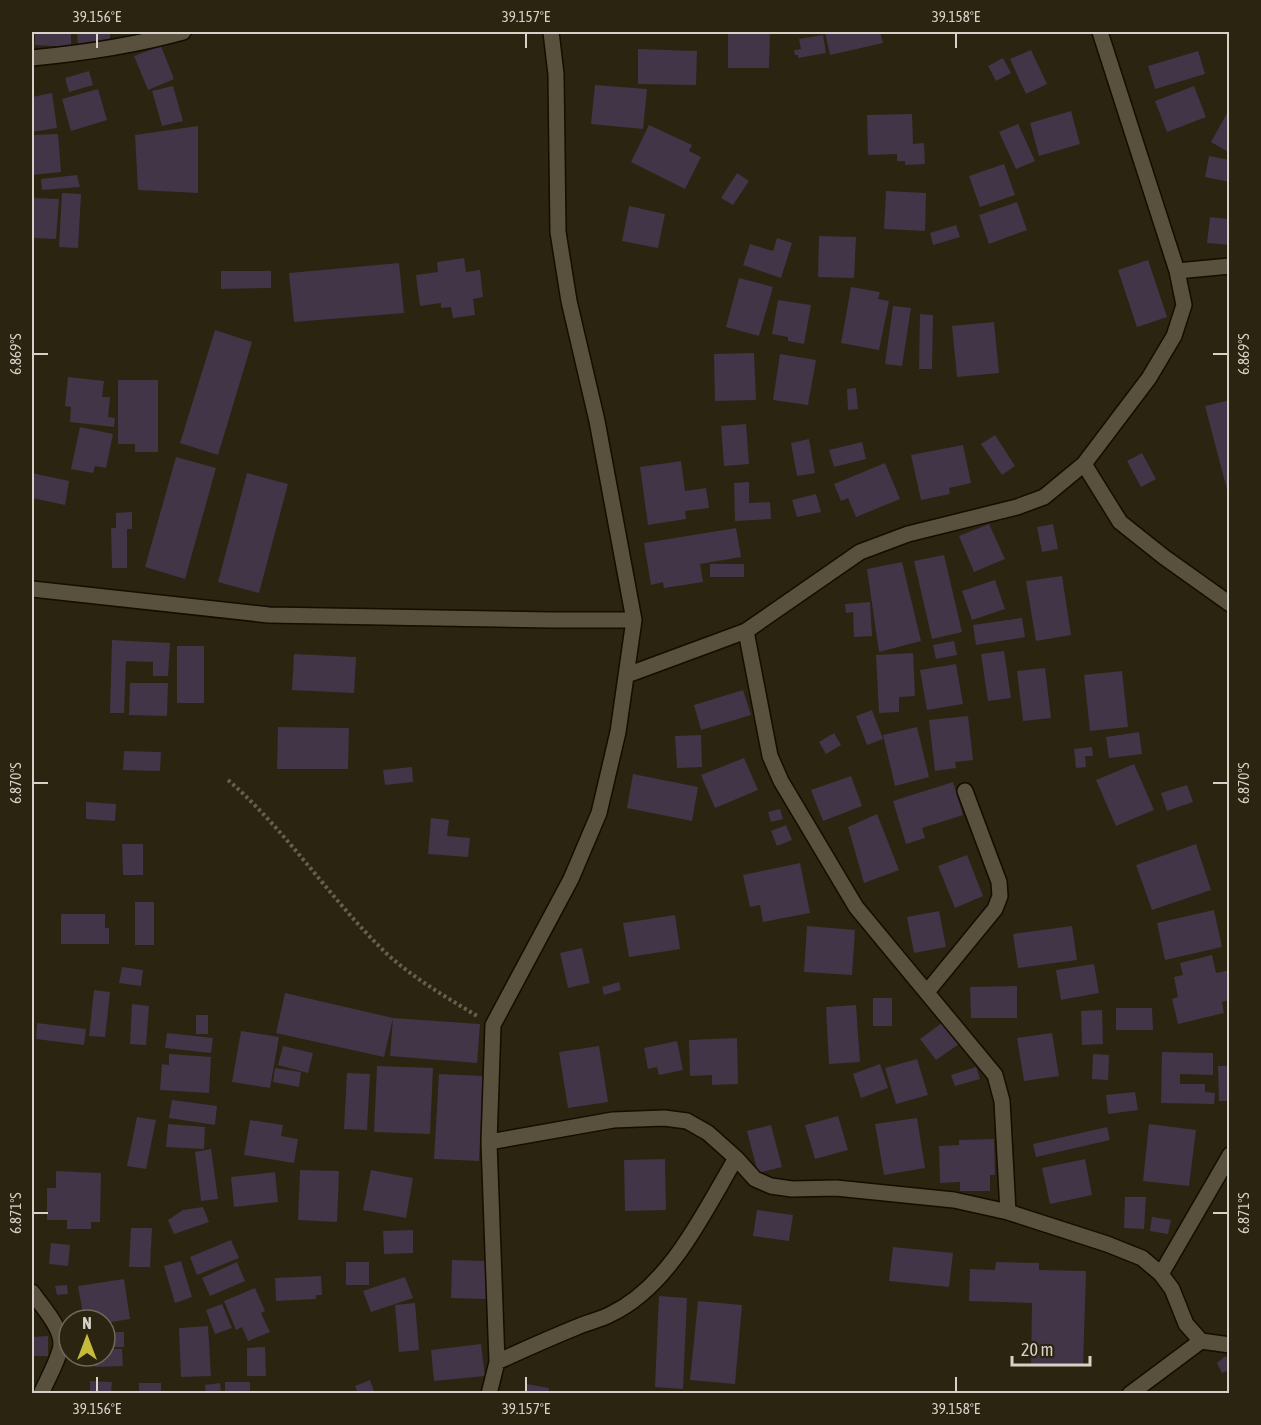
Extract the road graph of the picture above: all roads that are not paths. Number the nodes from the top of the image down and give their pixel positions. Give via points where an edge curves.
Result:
1 (183, 32) edge
2 (550, 32) edge
3 (1100, 32) edge
4 (32, 58) edge
5 (1230, 266) edge
6 (1177, 271) junction
7 (1084, 464) junction
8 (32, 589) edge
9 (1230, 604) edge
10 (634, 620) junction
11 (746, 631) junction
12 (627, 675) junction
13 (965, 791) dead end
14 (927, 992) junction
15 (489, 1142) junction
16 (1230, 1155) edge
17 (736, 1158) junction
18 (1008, 1212) junction
19 (1161, 1274) junction
20 (32, 1292) edge
21 (1201, 1341) junction
22 (1230, 1345) edge
23 (497, 1362) junction
24 (41, 1394) edge
25 (489, 1394) edge
26 (1130, 1394) edge

1 - 4 street via 77,54
2 - 10 street via 556,74 558,232
3 - 6 street
5 - 6 street
6 - 7 street via 1184,306 1174,336 1149,378
7 - 9 street via 1120,522
7 - 11 street via 1044,497 908,534 860,552
8 - 10 street via 269,615
10 - 12 street
11 - 12 street
11 - 14 street via 770,756 781,781 856,907
12 - 15 street via 599,813 571,879 493,1025
13 - 14 street via 999,882 1000,896 995,909
14 - 18 street via 999,1084
15 - 17 street via 613,1120 664,1118 687,1121 708,1133
15 - 23 street
16 - 19 street
17 - 18 street via 755,1179 771,1186 943,1198
17 - 23 street via 682,1250 632,1300 611,1314
18 - 19 street via 1142,1258
19 - 21 street via 1172,1288 1186,1324
20 - 24 street via 61,1339 61,1349
21 - 22 street
21 - 26 street
23 - 25 street

